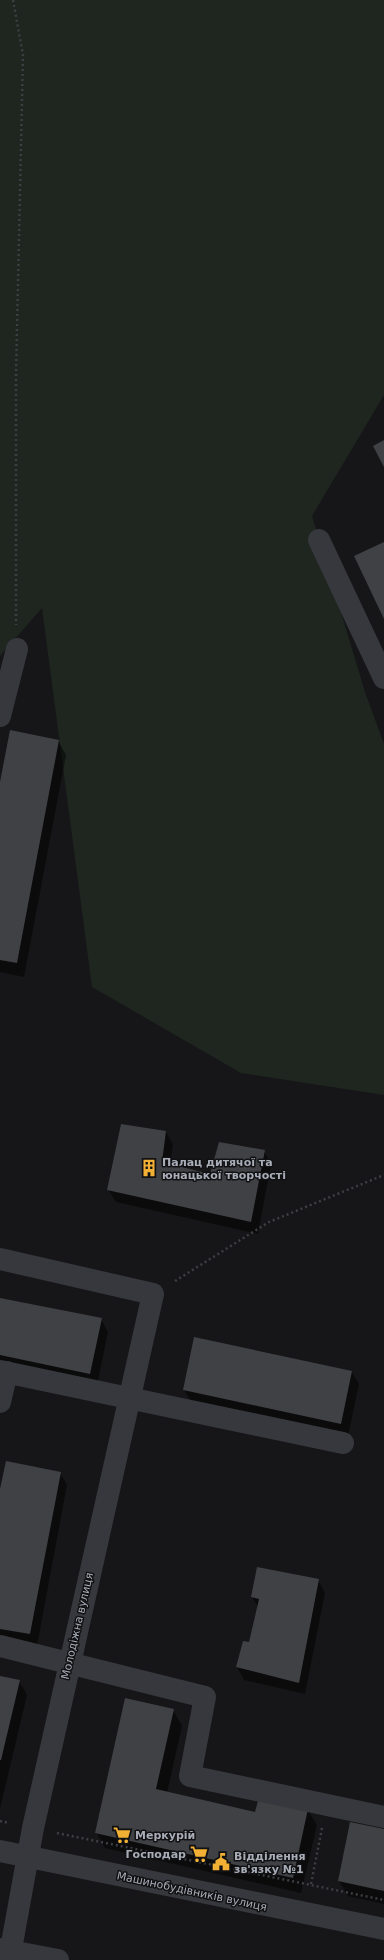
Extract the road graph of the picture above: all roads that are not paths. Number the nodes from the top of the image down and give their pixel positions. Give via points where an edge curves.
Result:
1 (319, 540) dead end
2 (16, 649) road end
3 (384, 678) edge
4 (0, 716) edge
5 (0, 1259) edge
6 (4, 1371) edge
7 (129, 1397) junction
8 (0, 1402) edge
9 (344, 1443) dead end
10 (0, 1646) edge
11 (69, 1662) junction
12 (384, 1817) edge
13 (0, 1851) edge
14 (29, 1857) junction
15 (384, 1930) edge
16 (7, 1953) edge
17 (58, 1960) edge

1 - 3 street
2 - 4 street
5 - 7 street, Молодіжна вулиця via 153,1294
6 - 7 street
6 - 8 street
7 - 9 street
7 - 11 street, Молодіжна вулиця
10 - 11 street
11 - 12 street via 205,1698 190,1776
11 - 14 street, Молодіжна вулиця
13 - 14 street, Машинобудівників вулиця
14 - 15 street, Машинобудівників вулиця
14 - 16 street, Молодіжна вулиця
16 - 17 street

